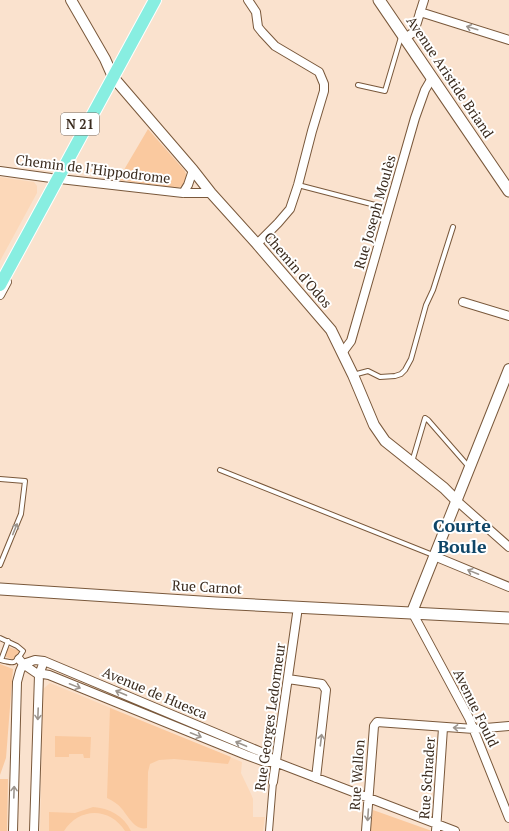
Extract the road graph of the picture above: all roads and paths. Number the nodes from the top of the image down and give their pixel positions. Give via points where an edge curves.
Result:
1 (71, 0) edge
2 (147, 0) edge
3 (155, 0) edge
4 (248, 0) edge
5 (379, 0) edge
6 (424, 0) edge
7 (420, 12) junction
8 (403, 36) junction
9 (509, 40) edge
10 (111, 73) junction
11 (432, 78) junction
12 (358, 85) dead end
13 (193, 170) junction
14 (0, 171) edge
15 (55, 179) junction
16 (298, 185) junction
17 (509, 191) edge
18 (183, 193) junction
19 (211, 193) junction
20 (379, 206) dead end
21 (453, 227) dead end
22 (27, 236) junction
23 (257, 244) junction
24 (0, 272) edge
25 (0, 285) edge
26 (0, 295) edge
27 (462, 302) dead end
28 (509, 316) edge
29 (342, 353) junction
30 (509, 369) edge
31 (353, 375) junction
32 (412, 462) junction
33 (470, 468) junction
34 (220, 470) dead end
35 (0, 479) edge
36 (457, 501) junction
37 (509, 547) edge
38 (434, 556) junction
39 (0, 565) edge
40 (509, 587) edge
41 (0, 589) edge
42 (298, 607) junction
43 (412, 612) junction
44 (509, 618) edge
45 (0, 638) edge
46 (8, 641) junction
47 (0, 660) edge
48 (44, 661) junction
49 (21, 662) junction
50 (39, 675) junction
51 (288, 679) junction
52 (509, 726) edge
53 (443, 728) junction
54 (474, 729) junction
55 (275, 762) junction
56 (316, 778) junction
57 (273, 782) joint
58 (369, 798) junction
59 (509, 818) edge
60 (436, 827) edge
61 (13, 831) edge
62 (34, 831) edge
63 (269, 831) edge
64 (366, 831) edge
65 (455, 831) edge

1 - 10 street, Chemin d'Odos
2 - 10 main road, N 21
3 - 10 main road, N 21
4 - 16 street via 256,12 258,27 262,32 275,46 319,72 324,84
5 - 8 main road, Avenue Aristide Briand
6 - 7 street
7 - 8 street via 414,32
9 -> 7 street
8 - 11 main road, Avenue Aristide Briand
8 - 12 lane via 386,92
10 - 13 street, Chemin d'Odos
10 - 15 main road, N 21
11 - 17 main road, Avenue Aristide Briand
11 - 29 street, Rue Joseph Moulès via 415,118 351,341
13 - 18 street, Chemin de l'Hippodrome
13 - 19 street, Chemin d'Odos
14 - 15 street, Chemin de l'Hippodrome
15 - 18 street, Chemin de l'Hippodrome
15 - 22 main road, N 21
15 - 24 main road, N 21
16 - 20 lane
16 - 23 street via 290,209
18 - 19 street, Chemin de l'Hippodrome
19 - 23 street, Chemin d'Odos
21 - 31 lane via 426,305 411,359 405,370 401,374 388,377 380,377 368,371
22 - 25 main road, N 21
22 - 26 street via 23,254
23 - 29 street, Chemin d'Odos via 331,330
27 - 28 street
29 - 31 street, Chemin d'Odos
30 - 33 street
31 - 32 street, Chemin d'Odos via 374,425 386,441
32 - 33 lane via 425,418
32 - 36 street, Chemin d'Odos
33 - 36 street
34 - 38 lane
39 -> 35 lane via 21,514 26,481
36 - 37 street, Chemin d'Odos
36 - 38 street
40 -> 38 street
38 - 43 street
41 - 42 main road, Rue Carnot
42 - 43 main road, Rue Carnot
42 - 51 street, Rue Georges Ledormeur
43 - 44 main road, Rue Carnot
43 - 54 street, Avenue Fould
45 - 46 lane
46 - 47 lane
46 - 49 lane via 23,651
47 - 49 lane
48 - 49 street, Avenue de Huesca
48 - 50 street
55 -> 48 street, Avenue de Huesca via 266,754
49 - 50 street, Avenue de Huesca
61 -> 49 street via 17,682
50 -> 55 street, Avenue de Huesca via 49,675 252,758
50 -> 62 street
51 - 55 street, Rue Georges Ledormeur
56 -> 51 street via 326,690 322,684
52 - 54 street
54 -> 53 street
53 - 58 street, Rue Wallon via 377,722 374,726
53 - 60 street, Rue Schrader
54 - 59 street, Avenue Fould
55 - 56 street, Avenue de Huesca
55 - 57 street, Rue Georges Ledormeur
56 - 58 street, Avenue de Huesca
57 - 63 street, Rue Georges Ledormeur
58 - 60 street, Avenue de Huesca
58 -> 64 street, Rue Wallon
60 - 65 street, Avenue de Huesca

